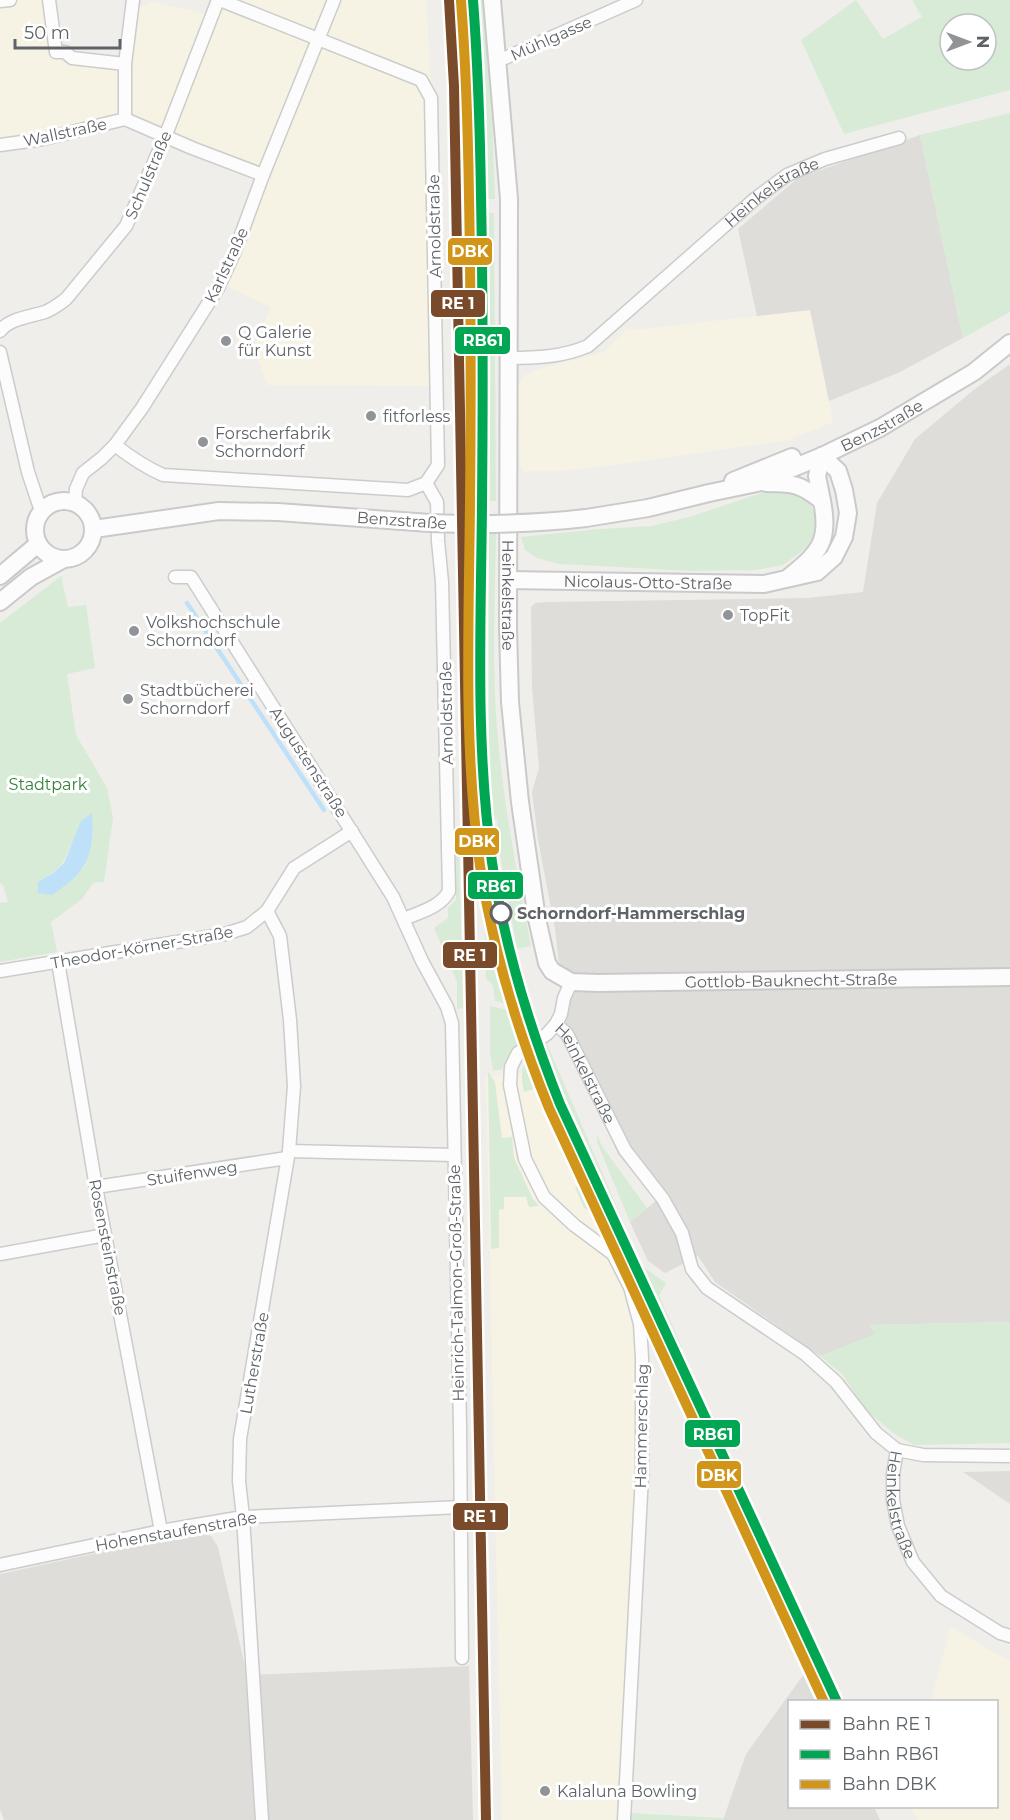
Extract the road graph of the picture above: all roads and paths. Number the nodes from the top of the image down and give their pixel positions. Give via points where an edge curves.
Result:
1 (10, 0) edge
2 (49, 0) edge
3 (133, 0) edge
4 (219, 0) edge
5 (334, 0) edge
6 (492, 0) edge
7 (636, 0) edge
8 (0, 1) edge
9 (318, 40) junction
10 (498, 61) junction
11 (125, 64) junction
12 (125, 118) junction
13 (165, 137) junction
14 (899, 138) dead end
15 (0, 145) edge
16 (263, 175) junction
17 (0, 331) edge
18 (1009, 344) edge
19 (0, 352) edge
20 (509, 358) junction
21 (115, 445) junction
22 (822, 456) junction
23 (426, 483) junction
24 (756, 483) junction
25 (709, 493) junction
26 (822, 501) junction
27 (75, 503) junction
28 (41, 511) junction
29 (93, 529) junction
30 (38, 544) junction
31 (62, 560) junction
32 (0, 576) edge
33 (175, 578) dead end
34 (786, 579) junction
35 (508, 580) junction
36 (0, 602) edge
37 (352, 831) junction
38 (267, 911) junction
39 (404, 919) junction
40 (58, 962) junction
41 (0, 971) edge
42 (1010, 977) edge
43 (571, 982) junction
44 (556, 1024) junction
45 (288, 1155) junction
46 (453, 1155) junction
47 (96, 1187) junction
48 (105, 1235) junction
49 (0, 1254) edge
50 (897, 1450) junction
51 (1010, 1456) edge
52 (461, 1507) junction
53 (243, 1517) junction
54 (161, 1531) junction
55 (0, 1564) edge
56 (1010, 1636) edge
57 (462, 1658) dead end
58 (262, 1820) edge
59 (624, 1820) edge

1 - 8 street
2 - 11 street via 56,52 65,52 72,58
3 - 11 street
4 - 9 street, Arnoldstraße
4 - 13 street, Schulstraße
5 - 9 street, Karlstraße
6 - 10 street, Heinkelstraße
7 - 10 street, Mühlgasse
9 - 16 street, Karlstraße
9 - 23 street, Arnoldstraße via 421,80 431,98 438,465
10 - 20 street, Heinkelstraße via 509,199
11 - 12 street
12 - 13 street, Wallstraße
12 - 15 street, Wallstraße via 43,139
13 - 16 street, Wallstraße
13 - 17 street, Schulstraße via 126,226 66,299 55,308 12,322
14 - 20 street, Heinkelstraße via 825,159 787,175 588,346 571,353
16 - 21 street, Karlstraße via 218,288 156,388
18 - 22 street, Benzstraße via 974,372 889,423
18 - 25 street, Benzstraße via 872,421
19 - 28 street
20 - 35 street, Heinkelstraße
21 - 23 street via 163,475 408,490
21 - 27 street, Karlstraße via 83,473
22 - 24 street, Benzstraße
22 - 26 street, Nicolaus-Otto-Straße via 817,476
22 - 34 street, Nicolaus-Otto-Straße via 838,471 844,490 848,513 844,537 834,557 818,572
23 - 39 street, Arnoldstraße via 437,502 442,582 449,891 440,903
24 - 25 street, Benzstraße
24 - 26 street via 785,483 807,489
25 - 29 street, Benzstraße, bridge via 648,508 544,523 430,523 219,511
26 - 34 street, Nicolaus-Otto-Straße via 825,535 810,560
27 - 28 street via 57,502
27 - 29 street via 85,509
28 - 30 street via 34,533
29 - 31 street via 85,552
30 - 31 street via 52,558
30 - 32 street
31 - 36 street via 31,577
33 - 37 street, Augustenstraße via 191,577
34 - 35 street, Nicolaus-Otto-Straße via 765,584
35 - 43 street, Heinkelstraße via 510,702 533,898 547,963 552,971
37 - 38 street, Theodor-Körner-Straße via 294,868
37 - 39 street, Augustenstraße
38 - 40 street, Theodor-Körner-Straße via 247,927 225,934
38 - 45 street, Lutherstraße via 280,936 290,1020 294,1086
39 - 46 street, Heinrich-Talmon-Groß-Straße via 452,1023
40 - 41 street, Theodor-Körner-Straße
40 - 47 street, Rosensteinstraße
42 - 43 street, Gottlob-Bauknecht-Straße
43 - 44 street, Heinkelstraße
44 - 50 street, Heinkelstraße via 567,1034 625,1150 663,1199 682,1233 692,1269 706,1288 805,1354 836,1382 876,1433
44 - 59 street, Hammerschlag via 518,1053 511,1067 510,1085 525,1159 544,1197 614,1254 630,1287 640,1324 642,1474
45 - 46 street, Stuifenweg
45 - 47 street, Stuifenweg
45 - 53 street, Lutherstraße via 240,1439
46 - 52 street, Heinrich-Talmon-Groß-Straße
47 - 48 street, Rosensteinstraße
48 - 49 street
48 - 54 street, Rosensteinstraße
50 - 51 street via 924,1455
50 - 56 street, Heinkelstraße via 892,1500 913,1562 941,1596
52 - 53 street, Hohenstaufenstraße
52 - 57 street, Heinrich-Talmon-Groß-Straße
53 - 54 street, Hohenstaufenstraße
53 - 58 street, Lutherstraße
54 - 55 street, Hohenstaufenstraße

